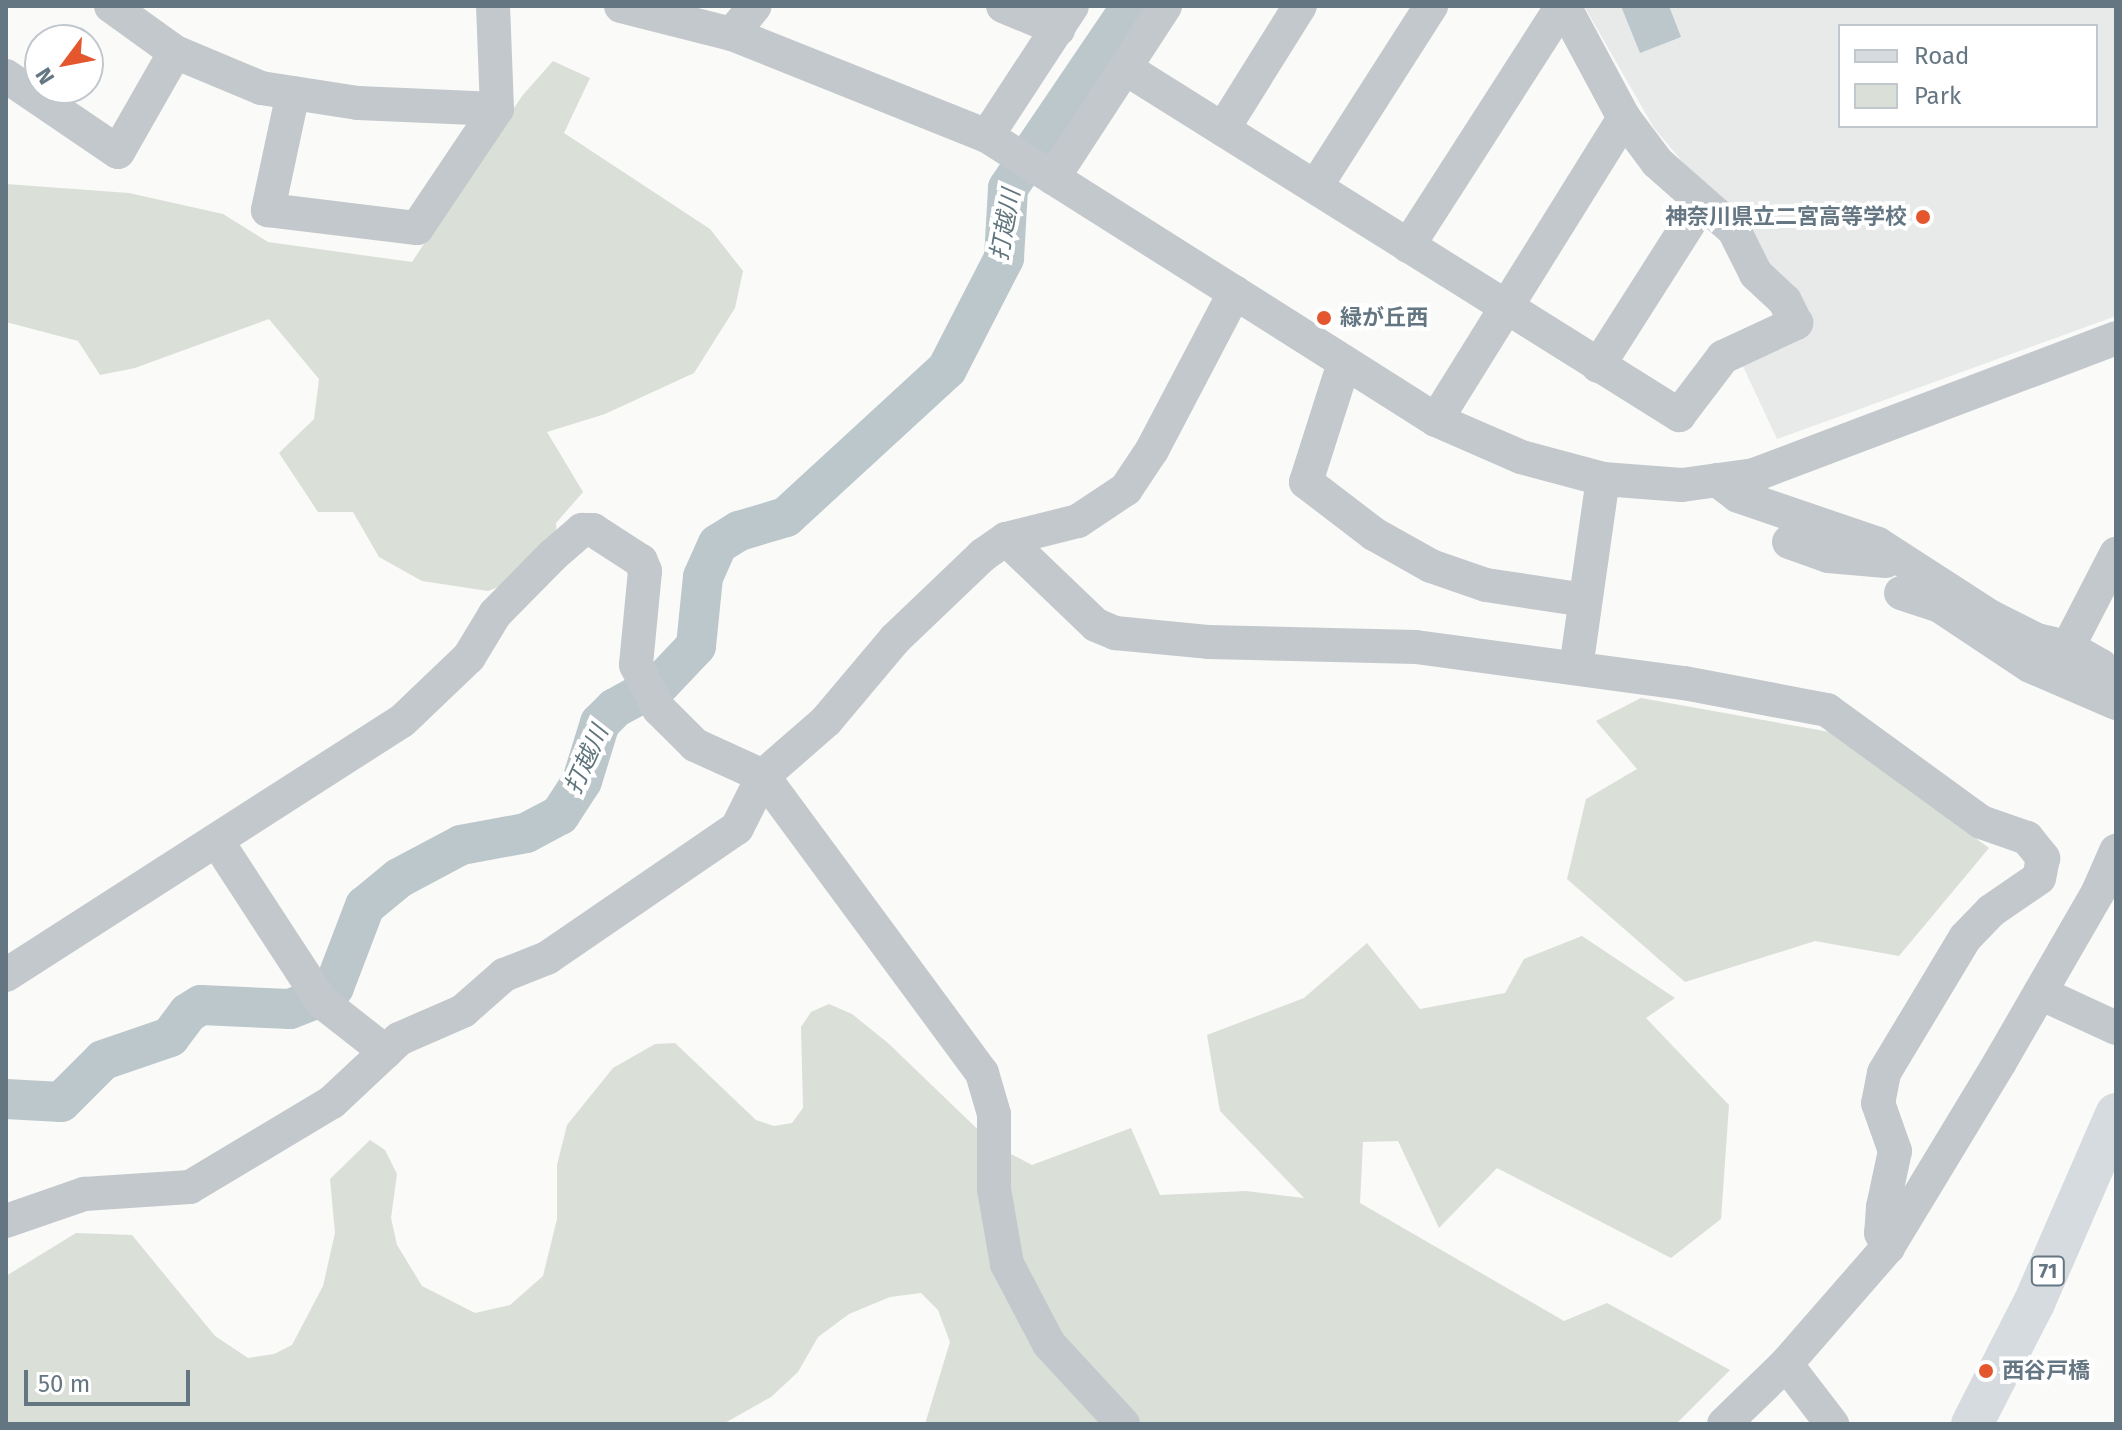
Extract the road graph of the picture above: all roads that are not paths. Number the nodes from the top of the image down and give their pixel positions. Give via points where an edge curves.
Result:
1 (111, 6) edge
2 (493, 6) edge
3 (621, 6) edge
4 (755, 6) edge
5 (1003, 6) edge
6 (1165, 6) edge
7 (1300, 6) edge
8 (1431, 6) edge
9 (1563, 6) edge
10 (1065, 17) edge
11 (732, 34) junction
12 (175, 52) junction
13 (1125, 68) junction
14 (6, 76) edge
15 (293, 93) junction
16 (497, 109) junction
17 (1624, 118) junction
18 (1223, 129) junction
19 (993, 140) junction
20 (1047, 174) junction
21 (1316, 186) junction
22 (1702, 203) junction
23 (1408, 246) junction
24 (1235, 292) junction
25 (1503, 309) junction
26 (2116, 338) edge
27 (1344, 363) junction
28 (1598, 366) junction
29 (1436, 420) junction
30 (1603, 479) junction
31 (1717, 480) junction
32 (1006, 539) junction
33 (1789, 542) dead end
34 (2116, 554) edge
35 (1907, 580) junction
36 (1585, 600) junction
37 (2068, 647) junction
38 (1576, 668) junction
39 (2115, 702) edge
40 (763, 776) junction
41 (217, 841) junction
42 (2116, 851) edge
43 (6, 975) edge
44 (2040, 993) junction
45 (2116, 1028) edge
46 (386, 1052) junction
47 (2116, 1114) edge
48 (2116, 1187) edge
49 (6, 1221) edge
50 (1888, 1247) junction
51 (1786, 1364) junction
52 (1123, 1424) edge
53 (1724, 1424) edge
54 (1832, 1424) edge
55 (1972, 1424) edge
56 (2004, 1424) edge

1 - 12 street
2 - 16 street
3 - 11 street
4 - 11 street
5 - 10 street
6 - 13 street
7 - 18 street
8 - 21 street
9 - 17 street
9 - 23 street
10 - 19 street
11 - 19 street
12 - 14 street via 118,152
12 - 15 street via 261,88
13 - 18 street
13 - 20 street
15 - 16 street via 358,103
15 - 16 street via 268,210 417,228
17 - 22 street via 1657,162
17 - 25 street
18 - 21 street
19 - 20 street
20 - 24 street
21 - 23 street
22 - 28 street
22 - 28 street via 1734,230 1756,274 1785,301 1796,323 1723,357 1679,415
23 - 25 street
24 - 27 street
24 - 32 street via 1126,489 1078,521
25 - 28 street
25 - 29 street
26 - 31 street via 1754,475
27 - 29 street
27 - 36 street via 1306,482 1374,534 1431,566 1486,585
29 - 30 street via 1521,457
30 - 31 street via 1682,485
30 - 36 street
31 - 35 street via 1738,496 1878,544
32 - 38 street via 1096,625 1115,633 1208,642 1416,647
32 - 40 street via 895,639 826,721
33 - 35 street
34 - 37 street
35 - 37 street via 2037,640
35 - 39 street via 2030,666
36 - 38 street
37 - 39 street via 2101,666
38 - 50 street via 1827,710 1981,822 2027,838 2043,858 2032,885 1991,911 1965,938 1884,1073 1878,1103 1895,1151 1882,1220
40 - 41 street via 695,745 659,709 638,674 645,571 641,561 593,530 582,530 495,614 469,657 402,721
40 - 46 street via 737,828 547,958 504,975 463,1011 399,1039
40 - 52 street via 982,1073 994,1114 994,1189 1007,1264 1049,1344
41 - 43 street
41 - 46 street via 322,1002
42 - 44 street
44 - 45 street
44 - 50 street
46 - 49 street via 332,1102 190,1187 84,1194
47 - 55 main road, 71 via 2034,1303
48 - 56 main road, 71
50 - 51 street
51 - 53 street
51 - 54 street

